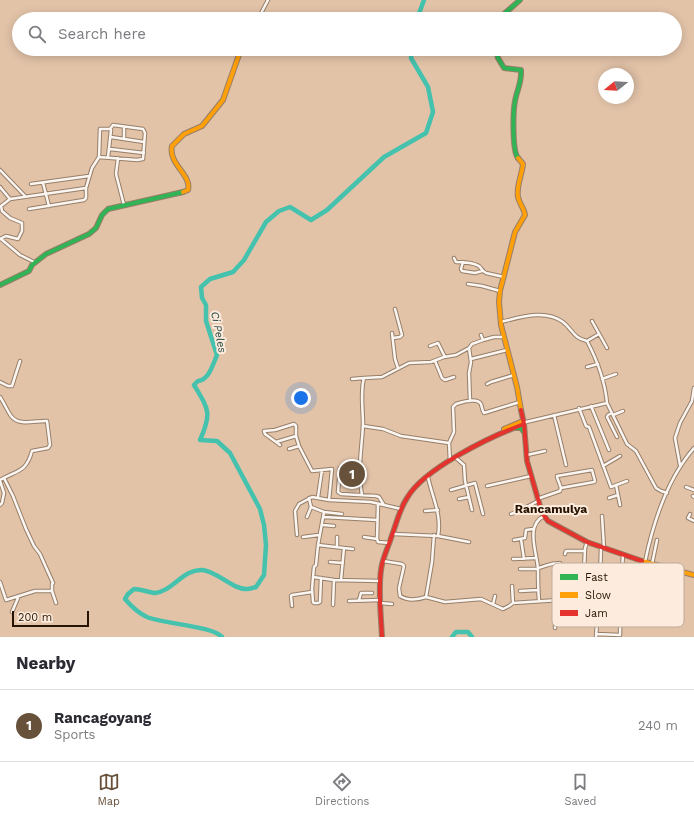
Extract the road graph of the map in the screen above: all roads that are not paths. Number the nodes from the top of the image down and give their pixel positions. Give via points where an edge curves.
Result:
1 (268, 0) edge
2 (520, 0) edge
3 (262, 12) edge
4 (506, 12) edge
5 (238, 56) edge
6 (498, 56) edge
7 (124, 127) junction
8 (110, 129) junction
9 (111, 137) junction
10 (124, 138) junction
11 (144, 142) junction
12 (110, 149) junction
13 (144, 153) junction
14 (99, 157) junction
15 (108, 157) junction
16 (118, 158) junction
17 (0, 170) edge
18 (89, 176) junction
19 (43, 183) junction
20 (31, 184) dead end
21 (0, 187) edge
22 (86, 188) junction
23 (45, 193) junction
24 (26, 196) junction
25 (10, 199) junction
26 (124, 205) junction
27 (49, 206) junction
28 (30, 209) dead end
29 (0, 239) edge
30 (454, 258) dead end
31 (34, 262) junction
32 (463, 262) junction
33 (482, 271) junction
34 (504, 277) junction
35 (468, 284) dead end
36 (0, 285) edge
37 (500, 291) junction
38 (395, 309) dead end
39 (592, 321) dead end
40 (501, 322) junction
41 (392, 334) dead end
42 (599, 334) junction
43 (481, 336) dead end
44 (504, 337) junction
45 (393, 338) junction
46 (483, 340) junction
47 (587, 341) junction
48 (430, 346) dead end
49 (469, 348) junction
50 (607, 348) dead end
51 (508, 350) junction
52 (446, 357) junction
53 (471, 358) junction
54 (435, 360) junction
55 (20, 361) dead end
56 (598, 364) junction
57 (587, 367) dead end
58 (398, 368) junction
59 (616, 374) dead end
60 (514, 375) junction
61 (454, 377) dead end
62 (364, 378) junction
63 (352, 379) dead end
64 (602, 379) junction
65 (0, 382) edge
66 (488, 384) dead end
67 (694, 388) edge
68 (0, 397) edge
69 (470, 401) junction
70 (520, 402) junction
71 (607, 403) junction
72 (592, 406) junction
73 (580, 408) junction
74 (623, 411) dead end
75 (522, 413) junction
76 (612, 414) junction
77 (554, 415) junction
78 (524, 423) junction
79 (363, 426) junction
80 (514, 426) junction
81 (524, 432) junction
82 (296, 436) junction
83 (617, 437) dead end
84 (276, 442) junction
85 (449, 443) junction
86 (280, 445) dead end
87 (299, 446) junction
88 (694, 448) edge
89 (289, 450) dead end
90 (545, 450) dead end
91 (609, 450) dead end
92 (527, 454) junction
93 (620, 456) dead end
94 (456, 458) junction
95 (450, 462) junction
96 (566, 465) dead end
97 (604, 466) junction
98 (680, 466) junction
99 (340, 468) dead end
100 (322, 470) junction
101 (428, 476) junction
102 (531, 476) junction
103 (4, 478) junction
104 (0, 480) edge
105 (627, 481) dead end
106 (616, 485) junction
107 (466, 486) junction
108 (488, 486) dead end
109 (686, 487) dead end
110 (561, 488) junction
111 (451, 490) dead end
112 (694, 490) edge
113 (667, 493) junction
114 (362, 495) junction
115 (618, 495) junction
116 (318, 497) junction
117 (469, 497) junction
118 (309, 498) junction
119 (609, 498) dead end
120 (459, 499) dead end
121 (329, 500) junction
122 (537, 500) junction
123 (378, 504) junction
124 (0, 505) edge
125 (384, 505) junction
126 (620, 505) dead end
127 (312, 507) junction
128 (402, 509) junction
129 (438, 510) junction
130 (472, 510) dead end
131 (425, 511) dead end
132 (324, 512) junction
133 (342, 514) dead end
134 (483, 514) dead end
135 (512, 514) dead end
136 (690, 514) dead end
137 (544, 516) junction
138 (602, 516) dead end
139 (307, 517) dead end
140 (324, 517) junction
141 (377, 520) junction
142 (694, 521) edge
143 (322, 525) junction
144 (334, 526) dead end
145 (533, 529) junction
146 (394, 534) junction
147 (297, 535) dead end
148 (319, 535) junction
149 (434, 535) junction
150 (438, 536) junction
151 (304, 537) dead end
152 (337, 537) dead end
153 (364, 537) dead end
154 (377, 539) junction
155 (522, 539) junction
156 (514, 540) dead end
157 (657, 540) dead end
158 (469, 542) dead end
159 (587, 542) junction
160 (390, 543) junction
161 (318, 545) junction
162 (336, 547) junction
163 (344, 548) junction
164 (603, 548) junction
165 (353, 549) dead end
166 (585, 551) junction
167 (565, 554) dead end
168 (623, 554) junction
169 (535, 558) junction
170 (513, 559) dead end
171 (524, 559) junction
172 (383, 561) junction
173 (330, 562) dead end
174 (645, 562) junction
175 (343, 563) junction
176 (584, 563) edge
177 (601, 563) edge
178 (622, 563) edge
179 (648, 563) edge
180 (652, 563) edge
181 (552, 564) edge
182 (520, 569) dead end
183 (538, 569) junction
184 (684, 572) edge
185 (694, 575) edge
186 (313, 577) junction
187 (321, 578) junction
188 (334, 580) junction
189 (341, 580) junction
190 (380, 581) junction
191 (0, 582) edge
192 (512, 586) dead end
193 (538, 590) junction
194 (520, 591) dead end
195 (52, 592) junction
196 (312, 592) junction
197 (372, 593) dead end
198 (495, 596) dead end
199 (18, 597) junction
200 (426, 597) junction
201 (552, 599) edge
202 (359, 600) junction
203 (539, 600) junction
204 (349, 601) dead end
205 (380, 602) junction
206 (513, 602) junction
207 (56, 603) dead end
208 (392, 604) dead end
209 (493, 604) junction
210 (332, 605) dead end
211 (292, 606) dead end
212 (12, 612) dead end
213 (620, 627) edge
214 (596, 635) edge
215 (382, 637) edge

1 - 3 street
2 - 4 main road
5 - 26 main road via 223,100 202,126 181,136 171,149 172,157 185,177 188,190
6 - 34 main road via 504,68 521,70 522,75 515,98 514,142 515,154 523,164 518,189 526,215 516,229
7 - 8 street via 113,125
7 - 10 street
7 - 11 street via 144,130
8 - 9 street
8 - 14 street via 100,129
9 - 10 street
9 - 12 street
10 - 11 street
11 - 13 street
12 - 13 street
12 - 15 street
13 - 16 street via 140,160
14 - 15 street
14 - 18 street
15 - 16 street
16 - 26 street via 116,174
17 - 24 street
18 - 19 street
18 - 22 street
19 - 20 street
19 - 23 street
21 - 25 street
22 - 23 street
22 - 27 street via 84,200
23 - 24 street
23 - 27 street
24 - 25 street
25 - 29 street via 2,206 2,211 22,223 22,231 18,239 6,236
26 - 31 main road via 105,212 94,231
27 - 28 street
29 - 31 street via 20,255
30 - 32 street via 456,262
31 - 36 main road via 29,271
32 - 33 street via 478,266
32 - 33 street via 462,271
33 - 34 street
34 - 37 main road
35 - 37 street
37 - 40 main road
38 - 45 street via 401,336
39 - 42 street
40 - 44 main road
40 - 47 street via 532,315 547,316 562,322 580,339
41 - 45 street
42 - 47 street
42 - 50 street
43 - 46 street
44 - 46 street
44 - 51 main road
45 - 58 street
46 - 49 street
47 - 56 street
48 - 52 street via 438,343
49 - 52 street
49 - 53 street
51 - 53 street
51 - 60 main road
52 - 54 street
53 - 69 street
54 - 58 street via 409,363
54 - 61 street via 442,378 446,380
55 - 65 street via 12,386
56 - 57 street
56 - 64 street
58 - 62 street via 382,377
59 - 64 street
60 - 66 street
60 - 70 main road
62 - 63 street
62 - 79 street
64 - 71 street
67 - 98 street via 692,401 675,438
68 - 103 street via 11,416 18,421 47,420 50,445 48,448 32,451 22,469
69 - 70 street via 479,402 484,413
69 - 85 street via 454,405 454,432
70 - 75 main road
71 - 72 street
71 - 76 street
72 - 73 street
72 - 91 street
73 - 77 street
73 - 97 street
74 - 76 street
75 - 78 main road
75 - 80 main road
76 - 83 street via 607,417
76 - 113 street via 627,444 636,451 656,488
77 - 78 street
77 - 96 street
78 - 80 main road
78 - 81 main road
79 - 85 street via 401,436
79 - 114 street via 360,451
80 - 81 main road
80 - 94 main road
81 - 92 main road
82 - 84 street
82 - 84 street via 294,424 264,431
82 - 87 street
84 - 86 street
85 - 95 street
87 - 89 street
87 - 100 street via 312,471
88 - 98 street
90 - 92 street
92 - 102 main road
93 - 97 street
94 - 95 main road
94 - 107 street via 464,465
95 - 101 main road
97 - 106 street via 610,487
98 - 113 street
99 - 114 street via 338,492
100 - 116 street
100 - 121 street via 332,469
101 - 128 main road via 407,497
101 - 129 street
102 - 108 street
102 - 122 main road
103 - 104 street
103 - 195 street via 23,524 48,571 53,583
104 - 124 street via 4,493
105 - 106 street
106 - 115 street
107 - 111 street
107 - 117 street
107 - 134 street via 475,484
109 - 112 street
110 - 110 street via 594,482 592,470 557,476
110 - 122 street via 560,491
113 - 174 street via 652,530
114 - 125 street via 378,496
115 - 119 street
115 - 126 street
116 - 118 street
116 - 121 street
117 - 120 street
117 - 130 street
118 - 127 street
118 - 147 street via 299,504 295,511
121 - 123 street
122 - 135 street
122 - 137 main road
123 - 125 street
123 - 141 street
125 - 128 street
127 - 132 street
127 - 139 street
128 - 146 main road
129 - 131 street
129 - 150 street
132 - 133 street
132 - 140 street
136 - 142 street via 688,518
137 - 145 street
137 - 159 main road via 554,525
138 - 164 street
140 - 141 street
140 - 143 street
141 - 154 street
143 - 144 street
143 - 148 street
145 - 155 street via 527,529 525,538
145 - 169 street
146 - 149 street
146 - 160 main road
148 - 151 street
148 - 161 street
149 - 150 street
149 - 200 street
150 - 158 street
152 - 162 street
153 - 154 street
154 - 160 street via 378,542
155 - 156 street
155 - 171 street
157 - 180 street
159 - 164 main road
159 - 166 street
160 - 172 main road
161 - 162 street
161 - 186 street
162 - 163 street
163 - 165 street
163 - 175 street
164 - 168 main road
164 - 177 street
166 - 167 street via 566,551
166 - 176 street
168 - 174 main road
168 - 178 street
169 - 171 street
169 - 183 street
170 - 171 street
172 - 190 main road
172 - 200 street via 404,566 399,588 401,598 414,600
173 - 175 street
174 - 179 main road
175 - 189 street
181 - 183 street
182 - 183 street
183 - 193 street
184 - 185 main road
186 - 187 street
186 - 196 street
187 - 188 street
187 - 196 street via 319,603 313,602
188 - 189 street
188 - 210 street
189 - 190 street
190 - 205 main road
191 - 199 street via 6,600
192 - 206 street
193 - 194 street
193 - 203 street
195 - 199 street via 35,591
195 - 207 street
196 - 211 street via 292,595
197 - 202 street via 361,593
198 - 209 street
199 - 212 street
200 - 209 street via 449,602 478,599
201 - 203 street
202 - 204 street
202 - 205 street
203 - 206 street
205 - 208 street
205 - 215 main road
206 - 209 street via 503,609
213 - 214 street via 619,636

